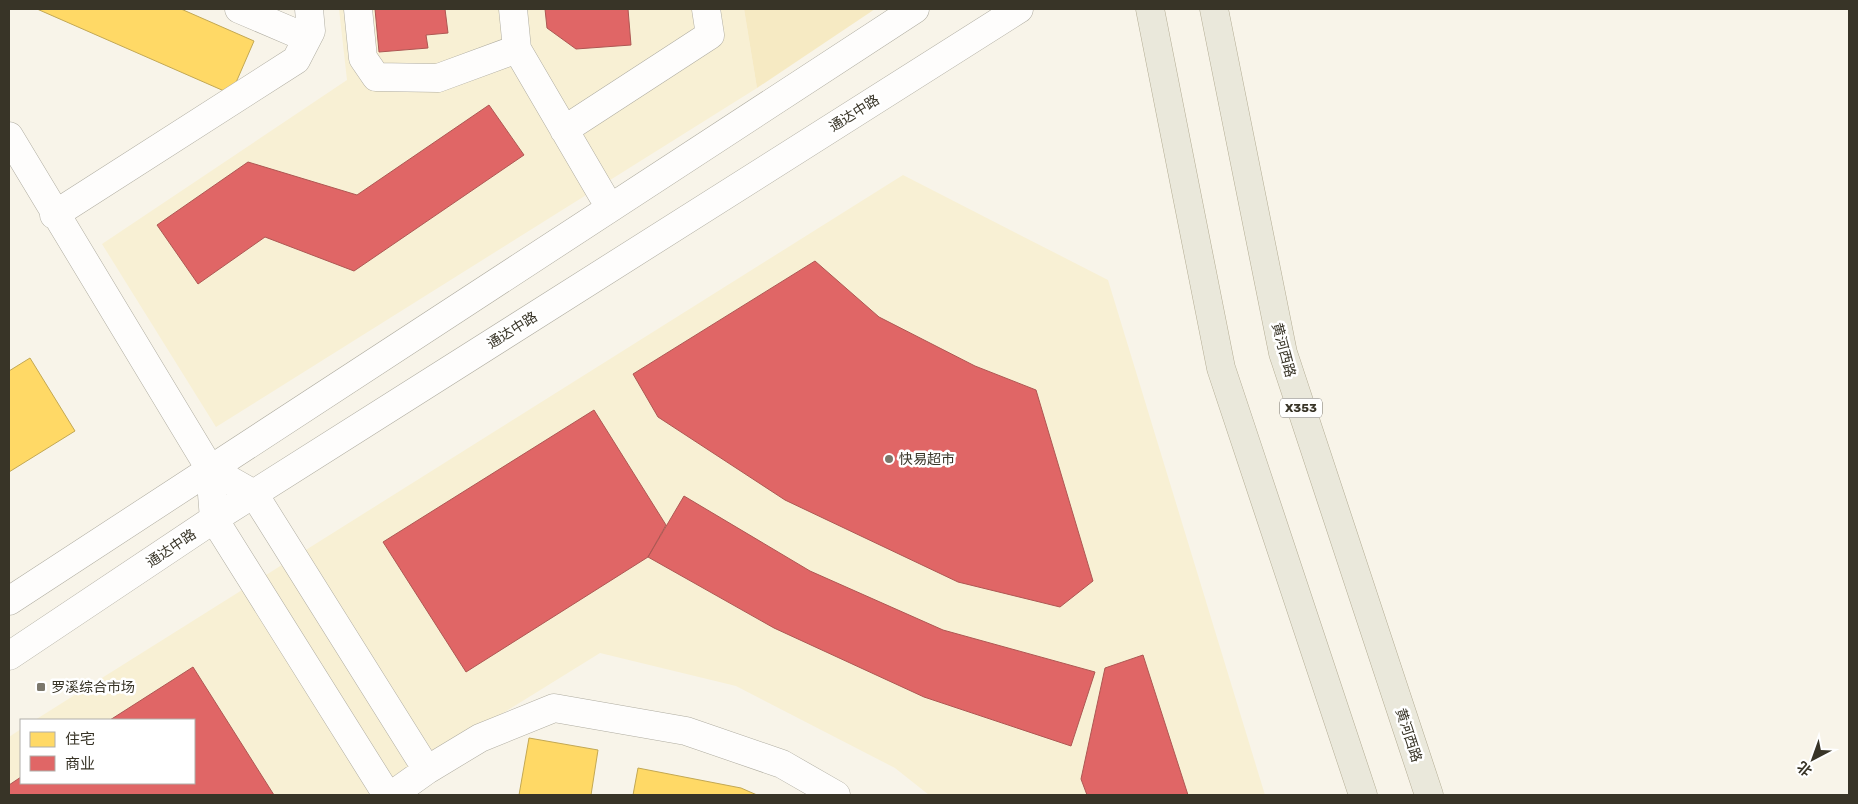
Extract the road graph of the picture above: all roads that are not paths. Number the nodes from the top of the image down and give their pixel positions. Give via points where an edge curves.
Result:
1 (239, 9) edge
2 (310, 9) edge
3 (358, 9) edge
4 (513, 9) edge
5 (706, 9) edge
6 (915, 9) edge
7 (1019, 9) edge
8 (1150, 9) edge
9 (1214, 9) edge
10 (308, 38) junction
11 (517, 48) junction
12 (564, 130) junction
13 (9, 136) edge
14 (610, 208) junction
15 (54, 214) junction
16 (210, 469) junction
17 (254, 494) junction
18 (214, 519) junction
19 (9, 601) edge
20 (9, 656) edge
21 (427, 770) junction
22 (387, 795) edge
23 (392, 795) edge
24 (836, 795) edge
25 (1363, 795) edge
26 (1429, 795) edge

1 - 10 street
2 - 10 street via 311,31
3 - 11 street via 363,58 376,77 438,78
4 - 11 street
5 - 12 street via 710,35
6 - 14 street
7 - 17 street, 通达中路
8 - 25 main road via 1221,368
9 - 26 main road, 黄河西路 / X353 via 1283,353
10 - 15 street via 296,60
11 - 12 street
12 - 14 street
13 - 15 street
14 - 16 street
15 - 16 street
16 - 17 street
16 - 18 street
16 - 19 street
17 - 18 street, 通达中路
17 - 21 street
18 - 20 street, 通达中路
18 - 22 street
21 - 23 street
21 - 24 street via 480,738 554,708 686,732 782,764

